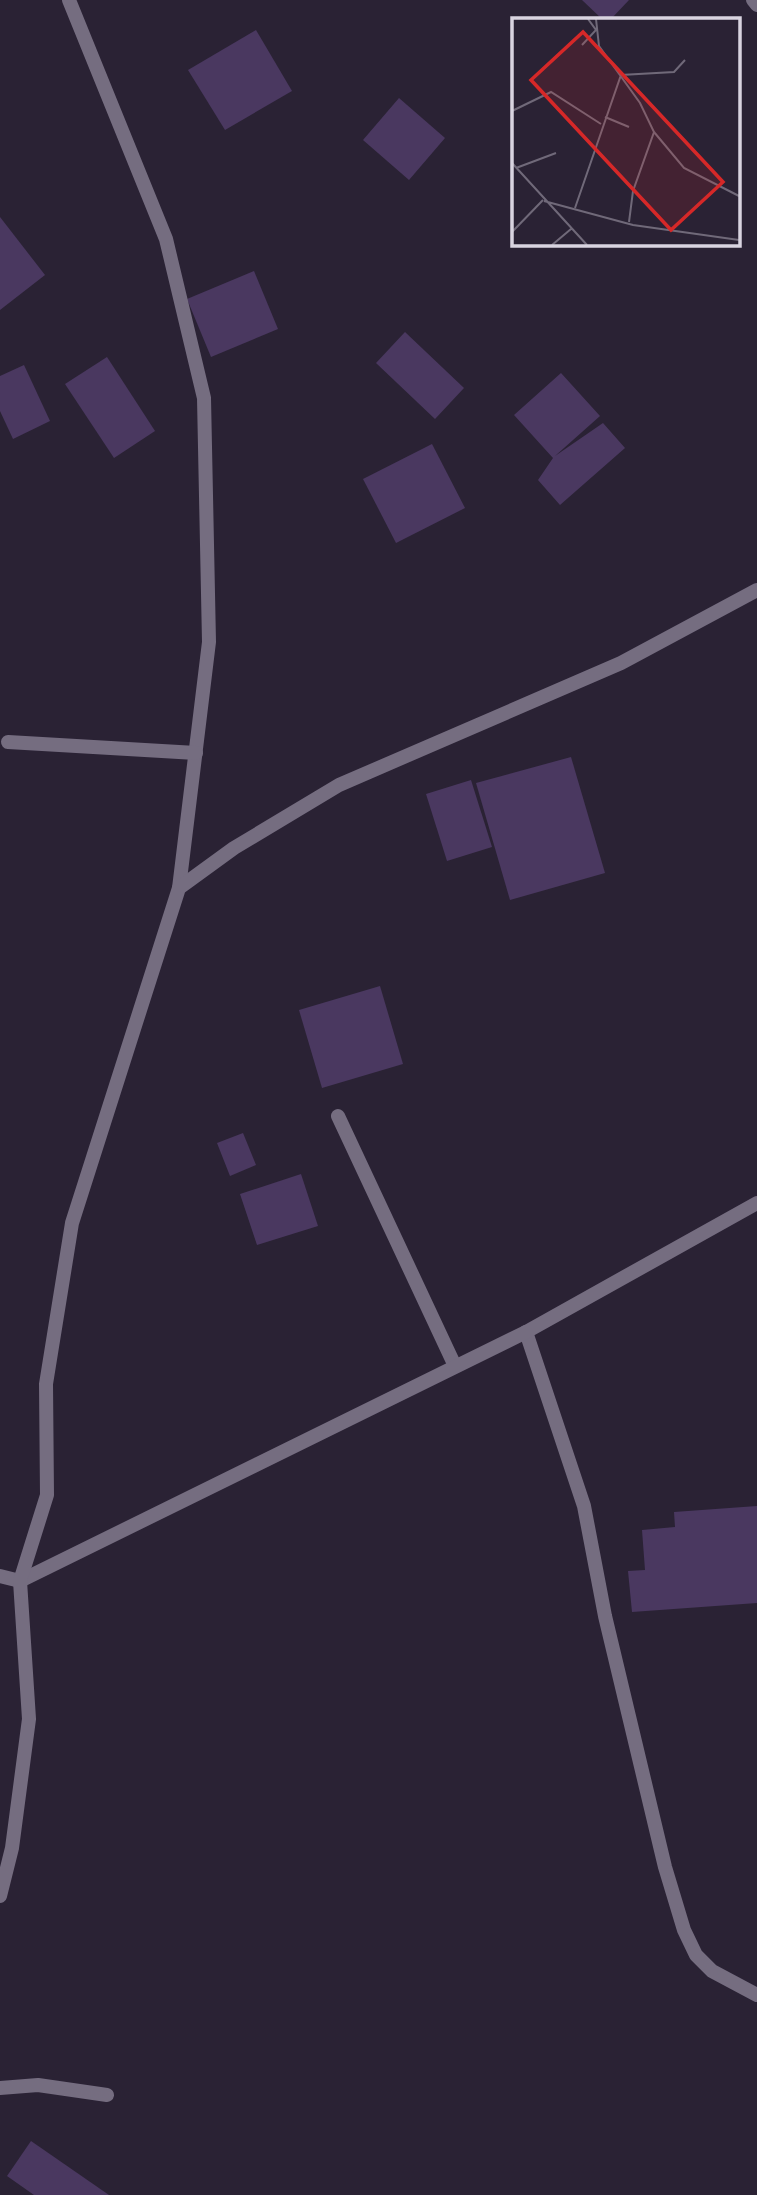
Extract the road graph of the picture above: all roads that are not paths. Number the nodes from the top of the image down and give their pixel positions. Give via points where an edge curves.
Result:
1 (69, 0) edge
2 (753, 0) edge
3 (757, 5) edge
4 (757, 590) edge
5 (8, 742) dead end
6 (196, 753) junction
7 (179, 888) junction
8 (338, 1116) dead end
9 (757, 1203) edge
10 (526, 1332) junction
11 (455, 1366) junction
12 (0, 1576) edge
13 (20, 1581) junction
14 (0, 1896) edge
15 (757, 1995) edge
16 (0, 2088) edge
17 (107, 2095) dead end

1 - 6 street via 166,239 204,398 209,642
2 - 3 street
4 - 7 street via 621,663 338,785 234,848
5 - 6 street
6 - 7 street
7 - 13 street via 72,1223 46,1384 47,1495
8 - 11 street
9 - 10 street
10 - 11 street
10 - 15 street via 584,1506 605,1616 684,1930 696,1955 712,1970
11 - 13 street
12 - 13 street
13 - 14 street via 29,1719 12,1848
16 - 17 street via 37,2085

